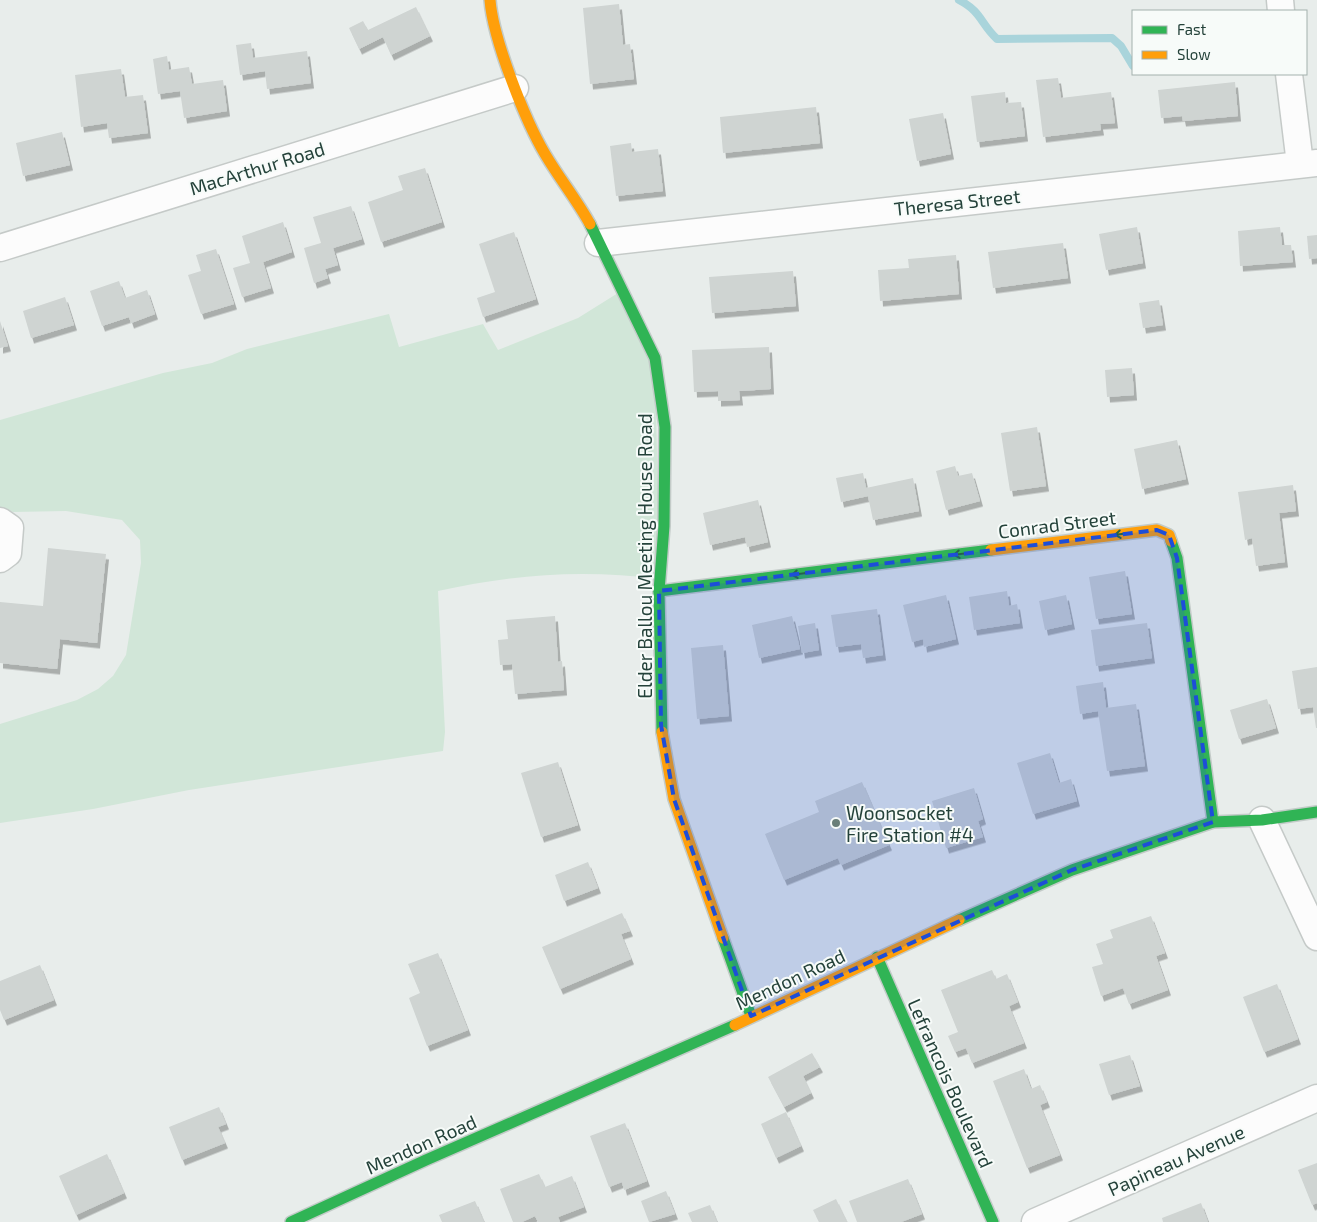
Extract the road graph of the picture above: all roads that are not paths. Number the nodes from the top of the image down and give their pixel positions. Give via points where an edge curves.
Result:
1 (490, 0) edge
2 (1289, 75) edge
3 (515, 88) junction
4 (1309, 164) edge
5 (598, 243) junction
6 (0, 248) edge
7 (0, 521) edge
8 (0, 559) edge
9 (659, 590) junction
10 (1317, 812) edge
11 (1262, 820) junction
12 (1213, 822) junction
13 (1317, 937) edge
14 (877, 958) junction
15 (751, 1016) junction
16 (1317, 1098) edge
17 (291, 1222) edge
18 (993, 1222) edge
19 (1035, 1222) edge

1 - 3 street, Elder Ballou Meeting House Road via 491,14
2 - 4 street
3 - 5 street, Elder Ballou Meeting House Road via 544,152 589,222
3 - 6 street, MacArthur Road
4 - 5 street, Theresa Street
5 - 9 street, Elder Ballou Meeting House Road via 655,358 665,428 664,526
7 - 8 street via 10,528 8,553
12 -> 9 street, Conrad Street via 1177,558 1169,535 1157,530
9 - 15 street, Elder Ballou Meeting House Road via 661,725 674,799
10 - 11 street, Mendon Road
11 - 12 street, Mendon Road
11 - 13 street
12 - 14 street, Mendon Road via 1063,873
14 - 15 street, Mendon Road
14 - 18 street, Lefrancois Boulevard
15 - 17 street, Mendon Road
16 - 19 street, Papineau Avenue

